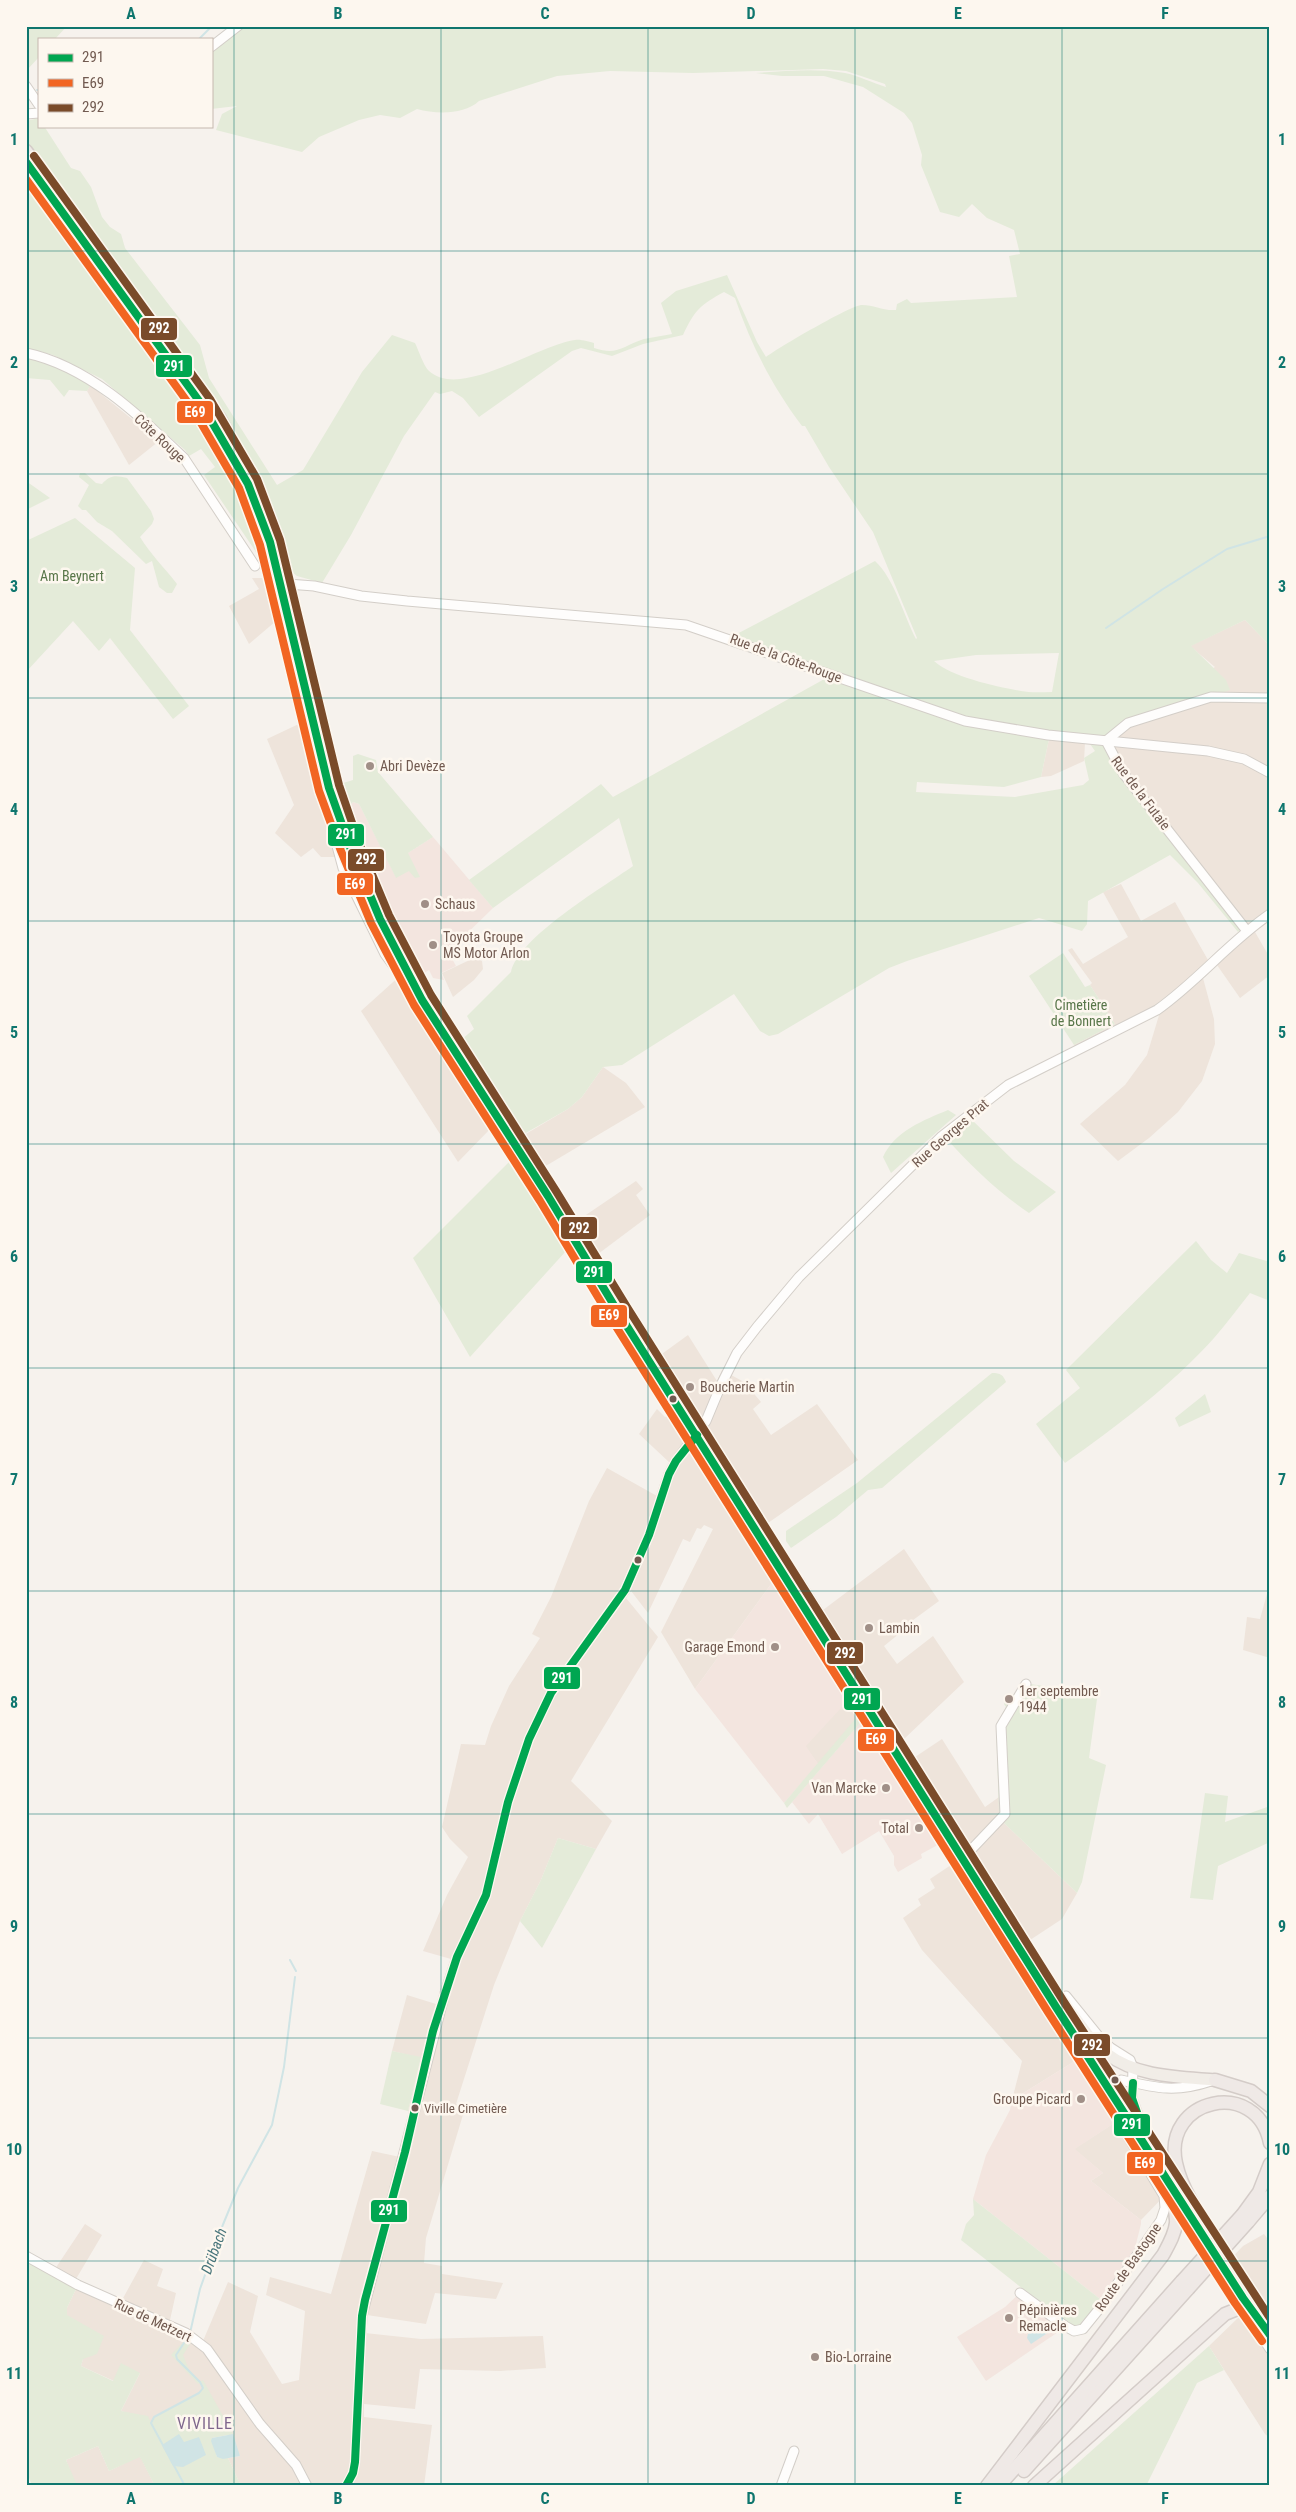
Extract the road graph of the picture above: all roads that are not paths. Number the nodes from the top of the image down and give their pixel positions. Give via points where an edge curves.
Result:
1 (238, 26) edge
2 (212, 46) edge
3 (26, 86) edge
4 (38, 104) edge
5 (26, 151) edge
6 (26, 162) edge
7 (26, 354) edge
8 (255, 566) dead end
9 (288, 584) junction
10 (1270, 698) edge
11 (1106, 741) junction
12 (1270, 774) edge
13 (329, 788) junction
14 (373, 894) junction
15 (1270, 914) edge
16 (1247, 931) junction
17 (405, 968) junction
18 (699, 1432) junction
19 (1026, 1684) dead end
20 (968, 1853) junction
21 (1063, 1998) junction
22 (1133, 2068) junction
23 (1215, 2080) junction
24 (1132, 2082) junction
25 (1110, 2085) junction
26 (1120, 2106) junction
27 (1270, 2106) edge
28 (1146, 2140) junction
29 (1270, 2143) edge
30 (1270, 2164) edge
31 (1270, 2196) edge
32 (1245, 2218) junction
33 (26, 2256) edge
34 (1231, 2264) joint
35 (1239, 2278) junction
36 (1185, 2285) junction
37 (1020, 2293) dead end
38 (1253, 2311) junction
39 (1270, 2320) edge
40 (1258, 2332) dead end
41 (1270, 2334) edge
42 (1270, 2349) edge
43 (794, 2451) dead end
44 (307, 2486) edge
45 (346, 2486) edge
46 (781, 2486) edge
47 (987, 2486) edge
48 (1000, 2486) edge
49 (1011, 2486) edge
50 (1034, 2486) edge

1 - 2 street
3 - 4 street
5 - 9 highway, Route de Bastogne via 220,419 269,517
6 - 13 highway, Route de Bastogne via 202,405 248,484 277,568
7 - 8 street, Côte Rouge via 61,364 98,385 142,419 184,458
9 - 11 street, Rue de la Côte-Rouge via 408,602 686,624 950,717
9 - 14 highway, Route de Bastogne via 320,730
10 - 11 street via 1211,697 1128,723
11 - 12 street, Rue de la Futaie via 1229,755
11 - 16 street, Rue de la Futaie via 1123,772
13 - 14 highway, Route de Bastogne
13 - 17 street via 327,809 343,868 385,954 393,965
14 - 17 main road, Route de Bastogne
14 - 18 main road, Route de Bastogne via 449,1029
15 - 16 street, Rue Georges Prat
16 - 18 street, Rue Georges Prat via 1157,1010 1008,1085 942,1136 799,1277 757,1327 737,1353
17 - 18 main road, Route de Bastogne via 441,1030
18 - 20 main road, Route de Bastogne
18 - 25 main road, Route de Bastogne
18 - 45 street, Rue Georges Prat via 669,1474 649,1535 625,1590 551,1692 529,1739 508,1802 486,1895 457,1957 436,2022 362,2316 355,2462
19 - 20 street via 1001,1726 1004,1814
20 - 21 main road, Route de Bastogne
21 - 22 main road via 1106,2054
21 - 25 main road, Route de Bastogne
22 - 23 main road via 1166,2076
22 - 24 street
23 - 24 street via 1175,2090
23 - 27 highway via 1251,2091
24 - 25 street via 1121,2080
24 - 28 street via 1132,2098
25 - 26 main road, Route de Bastogne
25 - 28 main road, Route de Bastogne
25 - 37 street, Route de Bastogne via 1101,2092 1164,2196 1161,2220 1083,2329 1074,2331 1065,2326
26 - 38 main road, Route de Bastogne
26 - 47 highway via 1175,2207 1173,2236 1164,2254
28 - 35 main road, Route de Bastogne
29 - 34 highway via 1262,2122 1251,2110 1234,2103 1211,2103 1192,2113 1177,2132 1175,2155 1180,2178
30 - 32 highway
31 - 32 highway
32 - 36 highway, bridge
33 - 44 street, Rue de Metzert via 93,2292 189,2335 207,2349 260,2424 296,2465
34 - 35 main road
35 - 39 main road, Route de Bastogne
36 - 48 highway
36 - 49 highway
38 - 41 main road, Route de Bastogne
38 - 50 highway via 1240,2308 1225,2314
40 - 42 street
43 - 46 street

